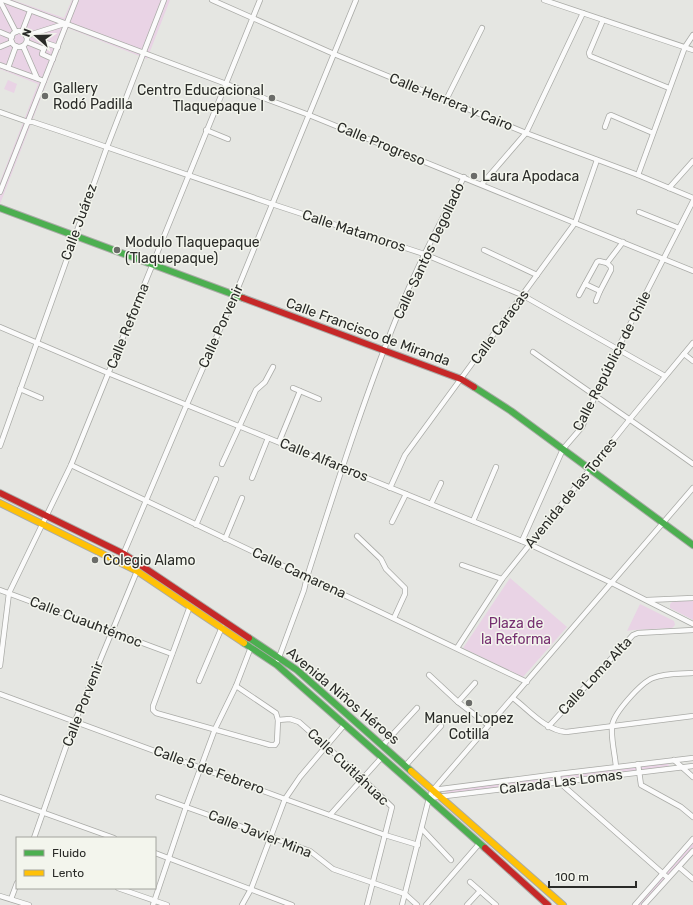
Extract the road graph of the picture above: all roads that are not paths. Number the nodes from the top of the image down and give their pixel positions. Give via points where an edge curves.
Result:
1 (76, 0) edge
2 (164, 0) edge
3 (212, 0) edge
4 (260, 0) edge
5 (356, 0) edge
6 (544, 0) edge
7 (1, 1) edge
8 (30, 11) junction
9 (584, 13) junction
10 (253, 18) junction
11 (603, 20) junction
12 (65, 24) junction
13 (482, 28) dead end
14 (0, 32) edge
15 (19, 32) junction
16 (693, 35) edge
17 (26, 36) junction
18 (12, 40) junction
19 (27, 42) junction
20 (16, 46) junction
21 (23, 46) junction
22 (0, 47) edge
23 (58, 47) junction
24 (685, 47) junction
25 (44, 49) junction
26 (693, 50) edge
27 (143, 51) junction
28 (334, 54) junction
29 (53, 59) junction
30 (0, 65) edge
31 (8, 68) junction
32 (37, 78) junction
33 (44, 81) junction
34 (226, 83) junction
35 (669, 88) junction
36 (446, 100) junction
37 (0, 112) edge
38 (309, 115) junction
39 (28, 122) junction
40 (605, 126) dead end
41 (206, 130) junction
42 (526, 133) junction
43 (653, 133) junction
44 (228, 139) dead end
45 (107, 147) junction
46 (598, 160) junction
47 (693, 161) edge
48 (638, 175) junction
49 (188, 176) junction
50 (464, 177) junction
51 (482, 184) junction
52 (669, 188) junction
53 (0, 192) edge
54 (693, 200) edge
55 (272, 204) junction
56 (0, 208) edge
57 (639, 212) dead end
58 (575, 222) junction
59 (679, 228) junction
60 (75, 235) junction
61 (623, 242) junction
62 (484, 250) dead end
63 (424, 254) junction
64 (664, 259) junction
65 (607, 263) junction
66 (153, 264) junction
67 (693, 271) edge
68 (537, 276) junction
69 (584, 284) junction
70 (600, 291) junction
71 (235, 295) junction
72 (522, 295) junction
73 (579, 295) dead end
74 (596, 301) dead end
75 (0, 327) edge
76 (36, 342) junction
77 (693, 343) edge
78 (384, 350) junction
79 (617, 350) junction
80 (533, 352) dead end
81 (684, 354) junction
82 (693, 361) edge
83 (273, 367) dead end
84 (108, 374) junction
85 (665, 376) junction
86 (461, 379) junction
87 (292, 388) dead end
88 (20, 389) junction
89 (300, 391) junction
90 (595, 396) junction
91 (41, 398) dead end
92 (319, 399) dead end
93 (186, 405) junction
94 (630, 419) junction
95 (239, 427) junction
96 (268, 438) junction
97 (279, 442) junction
98 (0, 446) edge
99 (564, 449) junction
100 (222, 464) dead end
101 (693, 464) edge
102 (70, 465) junction
103 (341, 467) junction
104 (496, 467) dead end
105 (590, 469) junction
106 (252, 478) dead end
107 (216, 479) dead end
108 (441, 483) dead end
109 (390, 488) junction
110 (693, 488) edge
111 (0, 493) edge
112 (406, 494) junction
113 (242, 498) dead end
114 (146, 501) junction
115 (0, 502) edge
116 (431, 504) junction
117 (46, 516) junction
118 (392, 522) dead end
119 (473, 522) junction
120 (663, 522) junction
121 (42, 524) junction
122 (196, 525) junction
123 (357, 536) dead end
124 (226, 539) junction
125 (522, 542) junction
126 (529, 544) junction
127 (693, 545) edge
128 (124, 554) junction
129 (120, 562) junction
130 (462, 565) dead end
131 (137, 571) junction
132 (307, 577) junction
133 (502, 579) junction
134 (612, 583) junction
135 (0, 590) edge
136 (9, 593) junction
137 (693, 598) edge
138 (645, 600) junction
139 (190, 606) junction
140 (394, 618) junction
141 (693, 624) edge
142 (222, 627) junction
143 (693, 630) edge
144 (112, 632) junction
145 (251, 647) junction
146 (457, 648) junction
147 (172, 654) junction
148 (279, 657) junction
149 (277, 664) junction
150 (0, 666) edge
151 (693, 672) edge
152 (429, 675) dead end
153 (199, 681) dead end
154 (527, 682) junction
155 (475, 683) dead end
156 (236, 686) junction
157 (0, 694) edge
158 (513, 698) junction
159 (458, 702) junction
160 (417, 708) dead end
161 (693, 716) edge
162 (278, 720) junction
163 (75, 721) junction
164 (345, 724) junction
165 (488, 725) junction
166 (441, 726) dead end
167 (612, 726) junction
168 (548, 727) junction
169 (215, 729) junction
170 (325, 745) junction
171 (383, 745) junction
172 (382, 757) junction
173 (693, 758) edge
174 (685, 759) junction
175 (674, 760) junction
176 (638, 764) junction
177 (406, 765) junction
178 (693, 766) edge
179 (201, 767) junction
180 (616, 767) junction
181 (682, 767) junction
182 (639, 772) junction
183 (558, 774) junction
184 (693, 777) edge
185 (362, 778) junction
186 (559, 782) junction
187 (433, 790) junction
188 (0, 797) edge
189 (158, 797) dead end
190 (441, 797) junction
191 (429, 798) junction
192 (285, 799) junction
193 (186, 807) junction
194 (43, 812) junction
195 (330, 815) junction
196 (693, 817) edge
197 (422, 829) junction
198 (385, 835) junction
199 (34, 837) edge
200 (111, 837) edge
201 (271, 837) junction
202 (693, 839) edge
203 (480, 844) junction
204 (418, 845) junction
205 (693, 851) edge
206 (156, 853) edge
207 (169, 858) junction
208 (451, 860) dead end
209 (679, 866) junction
210 (663, 873) junction
211 (668, 878) junction
212 (693, 880) edge
213 (470, 882) dead end
214 (372, 883) junction
215 (16, 886) edge
216 (120, 889) edge
217 (251, 889) junction
218 (480, 891) junction
219 (405, 894) junction
220 (0, 896) edge
221 (11, 899) junction
222 (154, 903) edge
223 (493, 904) edge
224 (29, 905) edge
225 (166, 905) edge
226 (242, 905) edge
227 (292, 905) edge
228 (367, 905) edge
229 (402, 905) edge
230 (417, 905) edge
231 (426, 905) edge
232 (467, 905) edge
233 (548, 905) edge
234 (563, 905) edge
235 (635, 905) edge
236 (644, 905) edge

1 - 12 street
2 - 27 street, Calle Juárez
3 - 10 street, Calle Herrera y Cairo
4 - 10 street, Calle Reforma
5 - 28 street, Calle Porvenir
6 - 9 street
7 - 8 street, Calle Progreso
7 - 15 street
8 - 12 street, Calle Progreso
8 - 15 street
9 - 11 street
9 - 42 street, Calle Santos Degollado
10 - 28 street, Calle Herrera y Cairo
10 - 34 street, Calle Reforma
11 - 24 street
11 - 35 street via 590,56
12 - 17 street
12 - 23 street
12 - 27 street, Calle Progreso
13 - 36 street
14 - 18 street
15 - 17 street
15 - 18 street
16 - 24 street
17 - 19 street
18 - 20 street
18 - 22 street
19 - 21 street
19 - 25 street
20 - 21 street
20 - 31 street
21 - 32 street
23 - 25 street via 46,43
23 - 29 street
24 - 26 street
24 - 35 street
25 - 29 street via 42,54
27 - 34 street, Calle Progreso
27 - 45 street, Calle Juárez
28 - 36 street, Calle Herrera y Cairo
28 - 38 street, Calle Porvenir
29 - 33 street
30 - 31 street
31 - 32 street
32 - 33 street
33 - 39 street
34 - 38 street, Calle Progreso
34 - 41 street, Calle Reforma
35 - 43 street
36 - 42 street, Calle Herrera y Cairo
37 - 39 street, Calle Matamoros
38 - 50 street, Calle Progreso
38 - 55 street, Calle Porvenir
39 - 45 street, Calle Matamoros
39 - 53 street
40 - 43 street via 611,115
41 - 44 street
41 - 49 street, Calle Reforma
42 - 46 street, Calle Herrera y Cairo
42 - 51 street, Calle Santos Degollado
43 - 48 street
45 - 49 street, Calle Matamoros
45 - 60 street, Calle Juárez
46 - 48 street, Calle Herrera y Cairo
46 - 58 street, Calle Caracas
47 - 52 street
48 - 52 street, Calle Herrera y Cairo
49 - 55 street, Calle Matamoros
49 - 66 street, Calle Reforma
50 - 51 street, Calle Progreso
50 - 63 street, Calle Santos Degollado
51 - 58 street, Calle Progreso
52 - 54 street, Calle Herrera y Cairo
54 - 59 street, Calle República de Chile
55 - 63 street, Calle Matamoros
55 - 71 street, Calle Porvenir
56 - 60 main road, Calle Francisco de Miranda
57 - 59 street
58 - 61 street, Calle Progreso
58 - 68 street, Calle Caracas
59 - 64 street, Calle República de Chile
60 - 66 main road, Calle Francisco de Miranda
60 - 76 street, Calle Juárez
61 - 64 street, Calle Progreso
61 - 65 street
62 - 68 street
63 - 72 street, Calle Matamoros
63 - 78 street, Calle Santos Degollado
64 - 67 street, Calle Progreso
64 - 79 street, Calle República de Chile
65 - 69 street via 597,262
65 - 70 street via 612,270
66 - 71 main road, Calle Francisco de Miranda
66 - 84 street, Calle Reforma
68 - 72 street, Calle Caracas
69 - 70 street
69 - 73 street
70 - 74 street
71 - 78 main road, Calle Francisco de Miranda
71 - 93 street, Calle Porvenir
72 - 79 street, Calle Matamoros
72 - 86 street, Calle Caracas
75 - 76 street, Calle Alfareros
76 - 84 street, Calle Alfareros
76 - 88 street, Calle Juárez
77 - 81 street, Avenida de las Torres
78 - 86 main road, Calle Francisco de Miranda
78 - 103 street, Calle Santos Degollado
79 - 85 street, Calle Matamoros
79 - 90 street, Calle República de Chile
80 - 90 street
81 - 82 street
81 - 85 street, Avenida de las Torres
83 - 95 street via 265,382 256,390
84 - 93 street, Calle Alfareros
84 - 102 street, Calle Reforma
85 - 94 street, Avenida de las Torres
86 - 99 main road, Calle Francisco de Miranda
86 - 109 street, Calle Caracas via 404,455
87 - 89 street
88 - 91 street
88 - 98 street, Calle Juárez
89 - 92 street
89 - 97 street
90 - 94 street
90 - 99 street, Calle República de Chile via 582,426
93 - 95 street, Calle Alfareros
93 - 114 street, Calle Porvenir
94 - 101 street
94 - 105 street, Avenida de las Torres
95 - 96 street, Calle Alfareros
95 - 100 street
96 - 97 street, Calle Alfareros
96 - 106 street
97 - 103 street, Calle Alfareros
99 - 105 main road, Calle Francisco de Miranda
99 - 125 street, Calle República de Chile
102 - 114 street, Calle Camarena
102 - 117 street, Calle Reforma
103 - 109 street, Calle Alfareros
103 - 132 street, Calle Santos Degollado
104 - 119 street
105 - 120 main road, Calle Francisco de Miranda
105 - 126 street, Avenida de las Torres
107 - 122 street
108 - 116 street
109 - 112 street, Calle Alfareros
110 - 120 street
111 - 117 main road, Avenida Niños Héroes
112 - 116 street, Calle Alfareros
112 - 118 street
113 - 124 street
114 - 122 street, Calle Camarena
114 - 128 street, Calle Porvenir
115 - 121 main road, Avenida Niños Héroes
116 - 119 street, Calle Alfareros
117 - 121 street, Calle Reforma
117 - 128 main road, Avenida Niños Héroes
119 - 125 street, Calle Alfareros
120 - 127 main road, Calle Francisco de Miranda
120 - 134 street
121 - 129 main road, Avenida Niños Héroes
121 - 136 street, Calle Reforma
122 - 124 street, Calle Camarena
123 - 140 street via 381,559 386,569 405,588 405,594
124 - 132 street, Calle Camarena
125 - 126 street, Calle Alfareros
126 - 133 street, Avenida de las Torres
126 - 134 street, Calle Alfareros
128 - 129 street, Calle Porvenir
128 - 148 main road, Avenida Niños Héroes
129 - 131 main road, Avenida Niños Héroes
130 - 133 street
131 - 139 main road, Avenida Niños Héroes
131 - 144 street, Calle Porvenir
132 - 140 street, Calle Camarena
132 - 148 street, Calle Santos Degollado
133 - 146 street, Avenida de las Torres
134 - 138 street, Calle Alfareros
134 - 154 street
135 - 136 street, Calle Cuauhtémoc
136 - 144 street, Calle Cuauhtémoc
136 - 150 street, Calle Reforma
137 - 138 street, Calle Alfareros
138 - 141 street, Calle Alfareros
139 - 142 main road, Avenida Niños Héroes
139 - 147 street
140 - 146 street, Calle Camarena
142 - 145 main road, Avenida Niños Héroes
142 - 153 street
143 - 168 street, Calle Loma Alta via 633,635
144 - 147 street, Calle Cuauhtémoc
144 - 163 street, Calle Porvenir
145 - 149 main road, Avenida Niños Héroes
145 - 156 street
146 - 154 street, Calle Camarena
147 - 169 street via 152,706 153,710
148 - 149 street, Calle Santos Degollado
148 - 171 main road, Avenida Niños Héroes
149 - 164 main road, Avenida Niños Héroes
151 - 167 street via 660,676 646,682 617,713
152 - 159 street
154 - 158 street
155 - 159 street
156 - 162 street via 276,713
156 - 169 street
157 - 163 street, Calle 5 de Febrero
158 - 165 street
158 - 168 street
159 - 165 street
160 - 171 street
161 - 167 street
162 - 169 street via 277,742 273,746
162 - 170 street, Calle Cuitláhuac via 297,721
163 - 179 street, Calle 5 de Febrero
163 - 194 street, Calle Porvenir
164 - 170 street
164 - 172 main road, Avenida Niños Héroes
165 - 187 street
166 - 177 street
167 - 168 street via 566,732
167 - 180 street
169 - 179 street
170 - 185 street, Calle Cuitláhuac
170 - 192 street
171 - 177 main road, Avenida Niños Héroes
172 - 185 street
172 - 191 main road, Avenida Niños Héroes
173 - 174 street, Calzada Las Lomas
174 - 175 street, Calzada Las Lomas
174 - 178 street
175 - 176 street, Calzada Las Lomas
175 - 181 street
176 - 180 street, Calzada Las Lomas
176 - 182 street
177 - 187 main road, Avenida Niños Héroes
178 - 181 street, Calzada Las Lomas
179 - 192 street, Calle 5 de Febrero
179 - 193 street
180 - 183 street, Calzada Las Lomas
181 - 182 street, Calzada Las Lomas
181 - 184 street
182 - 186 street, Calzada Las Lomas
182 - 196 street via 641,785 681,807
183 - 186 street
183 - 187 street, Calzada Las Lomas
185 - 195 street
185 - 198 street, Calle Cuitláhuac via 392,807
186 - 190 street, Calzada Las Lomas
186 - 210 street
187 - 190 main road, Avenida Niños Héroes
187 - 191 street
188 - 194 street
189 - 193 street, Calle Javier Mina
190 - 191 street, Calzada Las Lomas
190 - 234 main road, Avenida Niños Héroes
191 - 197 street
191 - 203 main road, Avenida Niños Héroes
192 - 195 street, Calle 5 de Febrero
192 - 201 street
193 - 201 street, Calle Javier Mina
193 - 207 street
194 - 199 street, Calle Porvenir
194 - 200 street
195 - 198 street, Calle 5 de Febrero
197 - 204 street
197 - 208 street
198 - 204 street, Calle 5 de Febrero
198 - 214 street, Calle Cuitláhuac
201 - 214 street, Calle Javier Mina via 310,851 333,869
201 - 217 street
202 - 210 street
203 - 231 street
203 - 233 main road, Avenida Niños Héroes
204 - 219 street
205 - 209 street
206 - 207 street
207 - 217 street
207 - 222 street
209 - 211 street
209 - 212 street
210 - 211 street
210 - 235 street
211 - 236 street
213 - 218 street
214 - 219 street, Calle Javier Mina
214 - 228 street, Calle Cuitláhuac
215 - 221 street
216 - 222 street
217 - 226 street
217 - 227 street
218 - 223 street
218 - 232 street
219 - 229 street
219 - 230 street, Calle Javier Mina
220 - 221 street
221 - 224 street
222 - 225 street

